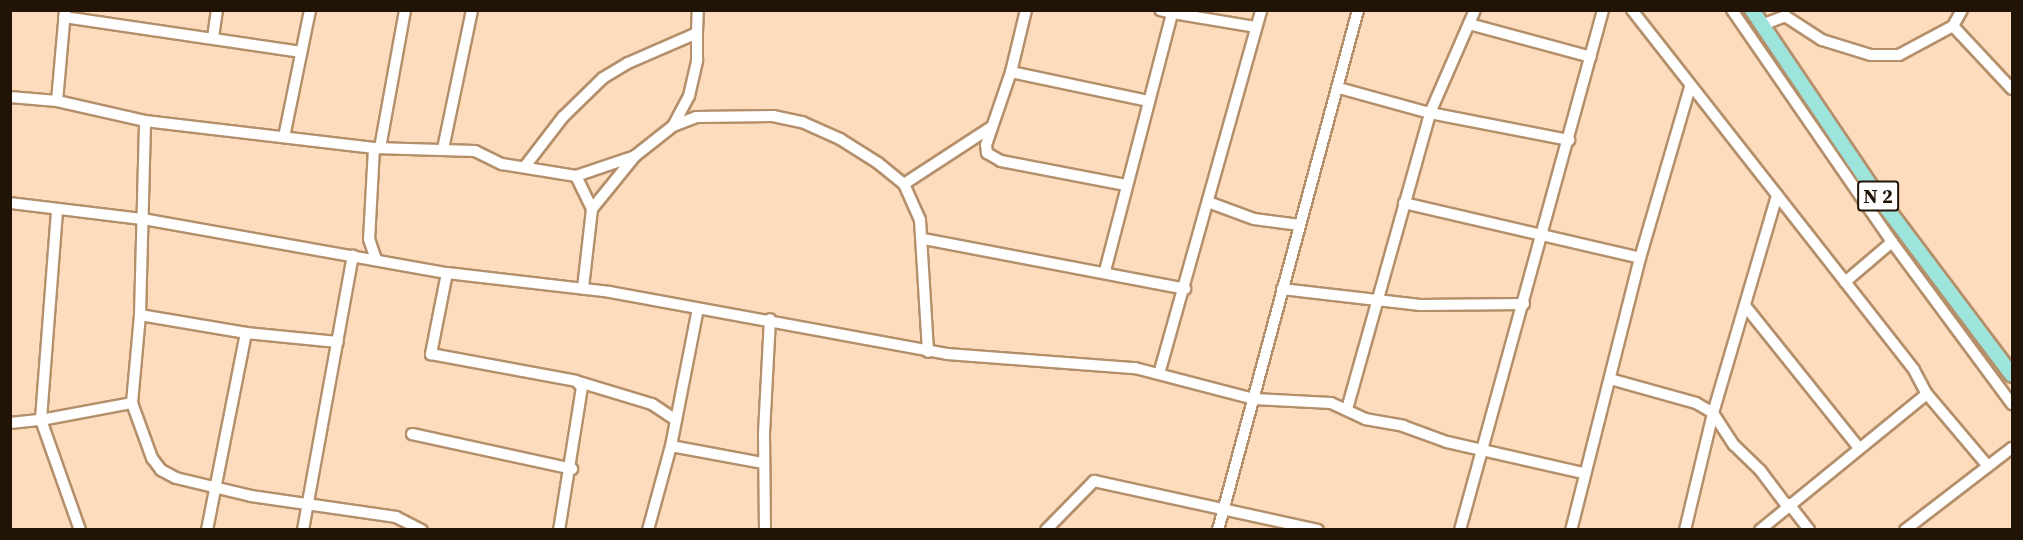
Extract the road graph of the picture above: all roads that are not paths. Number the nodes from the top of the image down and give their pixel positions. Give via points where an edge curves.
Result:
1 (217, 10) edge
2 (310, 10) edge
3 (405, 10) edge
4 (472, 10) edge
5 (698, 10) edge
6 (1026, 10) edge
7 (1160, 10) edge
8 (1261, 10) edge
9 (1358, 10) edge
10 (1475, 10) edge
11 (1603, 10) edge
12 (1632, 10) edge
13 (1732, 10) edge
14 (1752, 10) edge
15 (1962, 10) edge
16 (1172, 13) junction
17 (65, 14) edge
18 (1469, 24) junction
19 (1762, 25) junction
20 (1953, 26) junction
21 (1256, 27) junction
22 (697, 33) junction
23 (213, 38) junction
24 (301, 52) junction
25 (1591, 57) junction
26 (1011, 72) junction
27 (1690, 87) junction
28 (1339, 88) junction
29 (2013, 89) edge
30 (10, 97) edge
31 (57, 101) junction
32 (1149, 101) junction
33 (1430, 113) junction
34 (145, 121) junction
35 (673, 126) junction
36 (990, 128) junction
37 (284, 137) junction
38 (1569, 140) junction
39 (377, 148) junction
40 (443, 149) junction
41 (635, 156) junction
42 (526, 165) junction
43 (576, 176) junction
44 (904, 184) junction
45 (1126, 185) junction
46 (1777, 195) junction
47 (1208, 202) junction
48 (10, 203) edge
49 (1404, 203) junction
50 (592, 209) junction
51 (57, 211) junction
52 (142, 219) junction
53 (1300, 225) junction
54 (1543, 236) junction
55 (924, 239) junction
56 (1892, 242) junction
57 (353, 256) junction
58 (1640, 258) junction
59 (376, 259) junction
60 (1105, 271) junction
61 (447, 273) junction
62 (1845, 282) junction
63 (583, 288) junction
64 (1185, 289) junction
65 (1282, 289) junction
66 (1377, 301) junction
67 (1524, 304) junction
68 (1746, 307) junction
69 (698, 309) junction
70 (140, 315) junction
71 (770, 319) junction
72 (246, 333) junction
73 (338, 342) junction
74 (928, 352) junction
75 (1159, 374) junction
76 (2013, 375) edge
77 (1610, 379) junction
78 (579, 382) junction
79 (1927, 394) junction
80 (1254, 399) junction
81 (132, 403) junction
82 (2013, 404) edge
83 (1347, 410) junction
84 (1713, 413) junction
85 (41, 420) junction
86 (676, 420) junction
87 (10, 423) edge
88 (412, 434) dead end
89 (671, 446) junction
90 (1858, 447) junction
91 (2013, 448) edge
92 (1483, 450) junction
93 (763, 463) junction
94 (1987, 465) junction
95 (572, 469) junction
96 (1584, 473) junction
97 (216, 487) junction
98 (308, 503) junction
99 (1788, 505) junction
100 (1223, 509) junction
101 (80, 530) edge
102 (207, 530) edge
103 (303, 530) edge
104 (422, 530) edge
105 (559, 530) edge
106 (648, 530) edge
107 (765, 530) edge
108 (1046, 530) edge
109 (1218, 530) edge
110 (1318, 530) edge
111 (1460, 530) edge
112 (1571, 530) edge
113 (1685, 530) edge
114 (1760, 530) edge
115 (1809, 530) edge
116 (1905, 530) edge

1 - 23 street
2 - 24 street
3 - 39 street
4 - 40 street
5 - 22 street
6 - 26 street
7 - 16 street
8 - 21 street
9 - 28 street
10 - 18 street
11 - 25 street
12 - 27 street
13 - 56 street
14 - 19 main road, N 2
15 - 20 street
16 - 21 street
16 - 32 street
17 - 23 street
17 - 31 street
18 - 25 street
18 - 33 street
19 - 20 street via 1785,16 1822,40 1881,56 1907,53
19 - 76 main road, N 2 via 1876,194
20 - 29 street
21 - 47 street
22 - 35 street via 697,60 689,96
22 - 42 street via 603,78 563,117
23 - 24 street
24 - 37 street
25 - 38 street
26 - 32 street
26 - 36 street
27 - 46 street
27 - 58 street
28 - 33 street
28 - 53 street
30 - 31 street
31 - 34 street
32 - 45 street
33 - 38 street
33 - 49 street
34 - 37 street
34 - 52 street
35 - 41 street
35 - 44 street via 715,114 789,118 840,139
36 - 44 street
36 - 45 street via 986,149 995,159
37 - 39 street
38 - 54 street
39 - 40 street
39 - 59 street via 369,239
40 - 42 street via 475,151 496,162
41 - 43 street
41 - 50 street
42 - 43 street
43 - 50 street
44 - 55 street
45 - 60 street
46 - 62 street
46 - 68 street
47 - 53 street via 1254,219
47 - 64 street
48 - 51 street
49 - 54 street
49 - 66 street
50 - 63 street
51 - 52 street
51 - 85 street
52 - 57 street
52 - 70 street
53 - 65 street
54 - 58 street
54 - 67 street
55 - 60 street
55 - 74 street
56 - 62 street
56 - 82 street
57 - 59 street
57 - 73 street
58 - 77 street
59 - 61 street
60 - 64 street
61 - 63 street
61 - 78 street via 431,354
62 - 79 street via 1914,370
63 - 69 street
64 - 75 street
65 - 66 street
65 - 80 street
66 - 67 street via 1420,305
66 - 83 street
67 - 92 street
68 - 84 street
68 - 90 street
69 - 71 street
69 - 86 street
70 - 72 street
70 - 81 street
71 - 74 street
71 - 93 street
72 - 73 street
72 - 97 street
73 - 98 street
74 - 75 street via 970,358 1110,364
75 - 80 street
77 - 84 street via 1696,403
77 - 96 street
78 - 86 street via 652,404
78 - 95 street via 583,393
79 - 90 street
79 - 94 street
80 - 83 street via 1318,400
80 - 100 street
81 - 85 street
81 - 97 street via 160,470 176,478
83 - 92 street via 1371,421
84 - 99 street via 1734,444
84 - 113 street
85 - 87 street
85 - 101 street
86 - 89 street
88 - 95 street
89 - 93 street
89 - 106 street
90 - 99 street
91 - 94 street
92 - 96 street
92 - 111 street
93 - 107 street
94 - 116 street
95 - 105 street
96 - 112 street
97 - 98 street
97 - 102 street
98 - 103 street
98 - 104 street via 396,517
99 - 114 street
99 - 115 street
100 - 108 street via 1094,481
100 - 109 street
100 - 110 street

